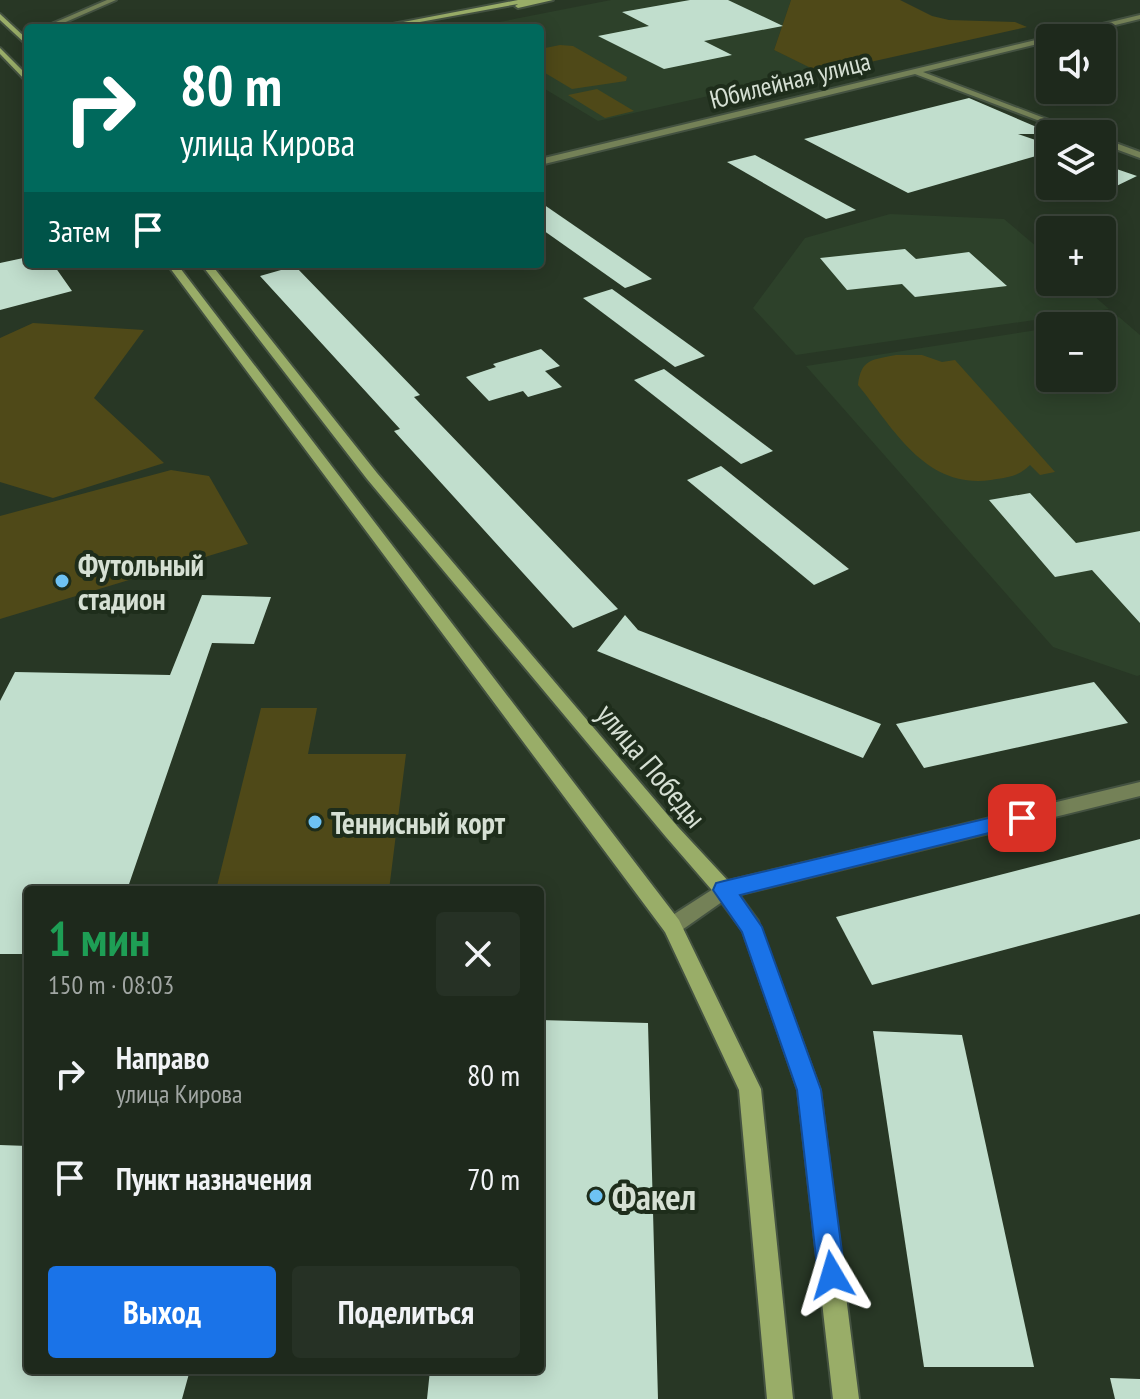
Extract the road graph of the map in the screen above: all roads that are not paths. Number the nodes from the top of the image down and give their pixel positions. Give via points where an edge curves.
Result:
1 (113, 0) edge
2 (529, 0) edge
3 (550, 0) edge
4 (0, 16) edge
5 (1140, 17) edge
6 (56, 24) edge
7 (398, 24) edge
8 (421, 24) edge
9 (1110, 24) edge
10 (24, 37) edge
11 (1036, 41) edge
12 (0, 51) edge
13 (913, 70) junction
14 (24, 77) edge
15 (1045, 120) edge
16 (1116, 146) edge
17 (1140, 155) edge
18 (544, 161) edge
19 (175, 268) edge
20 (209, 268) edge
21 (1140, 789) edge
22 (724, 890) junction
23 (672, 926) junction
24 (780, 1399) edge
25 (846, 1399) edge

1 - 6 street
2 - 7 street
3 - 8 street
4 - 10 street
5 - 9 street, Юбилейная улица
11 - 13 street, Юбилейная улица
12 - 14 street
13 - 15 street
13 - 18 street, Юбилейная улица
16 - 17 street
19 - 23 street
20 - 22 street, улица Победы via 372,476
21 - 22 street
22 - 23 street
22 - 25 street, улица Победы via 751,927 809,1090
23 - 24 street via 750,1089

